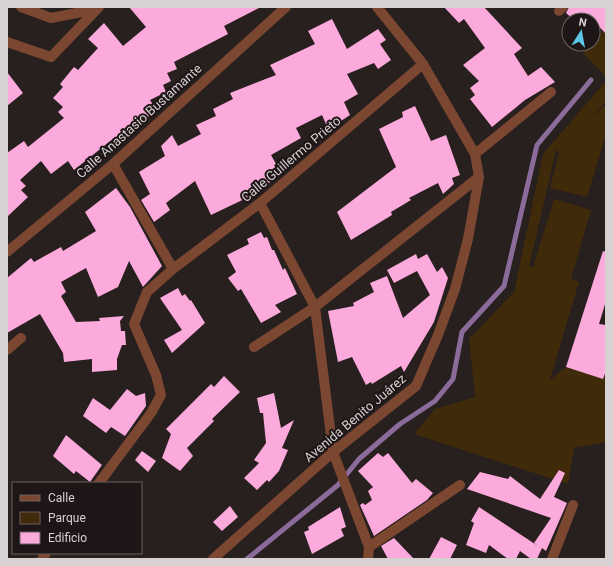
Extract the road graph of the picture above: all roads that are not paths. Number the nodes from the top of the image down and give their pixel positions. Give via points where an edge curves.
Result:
1 (21, 7) edge
2 (286, 7) edge
3 (377, 7) edge
4 (98, 8) edge
5 (7, 42) edge
6 (423, 64) junction
7 (551, 92) dead end
8 (475, 154) junction
9 (113, 164) junction
10 (479, 177) junction
11 (260, 203) junction
12 (7, 252) edge
13 (173, 269) junction
14 (315, 307) junction
15 (21, 338) dead end
16 (254, 347) dead end
17 (7, 350) edge
18 (333, 452) junction
19 (100, 482) edge
20 (460, 485) dead end
21 (573, 505) dead end
22 (369, 547) junction
23 (213, 559) edge
24 (368, 559) edge
25 (552, 559) edge

1 - 4 street via 51,18
2 - 9 street, Calle Anastasio Bustamante
3 - 6 street, Avenida Benito Juárez
4 - 5 street via 50,57
6 - 8 street, Avenida Benito Juárez
6 - 11 street, Calle Guillermo Prieto
7 - 8 street
8 - 10 street, Avenida Benito Juárez
9 - 12 street, Calle Anastasio Bustamante
9 - 13 street
10 - 14 street
10 - 18 street, Avenida Benito Juárez via 468,239 455,289 416,386
11 - 13 street, Calle Guillermo Prieto
11 - 14 street
13 - 19 street, Calle Guillermo Prieto via 147,292 134,324 156,375 161,395 151,413
14 - 16 street
14 - 18 street
15 - 17 street
18 - 22 street
18 - 23 street, Avenida Benito Juárez
20 - 22 street
21 - 25 street
22 - 24 street

